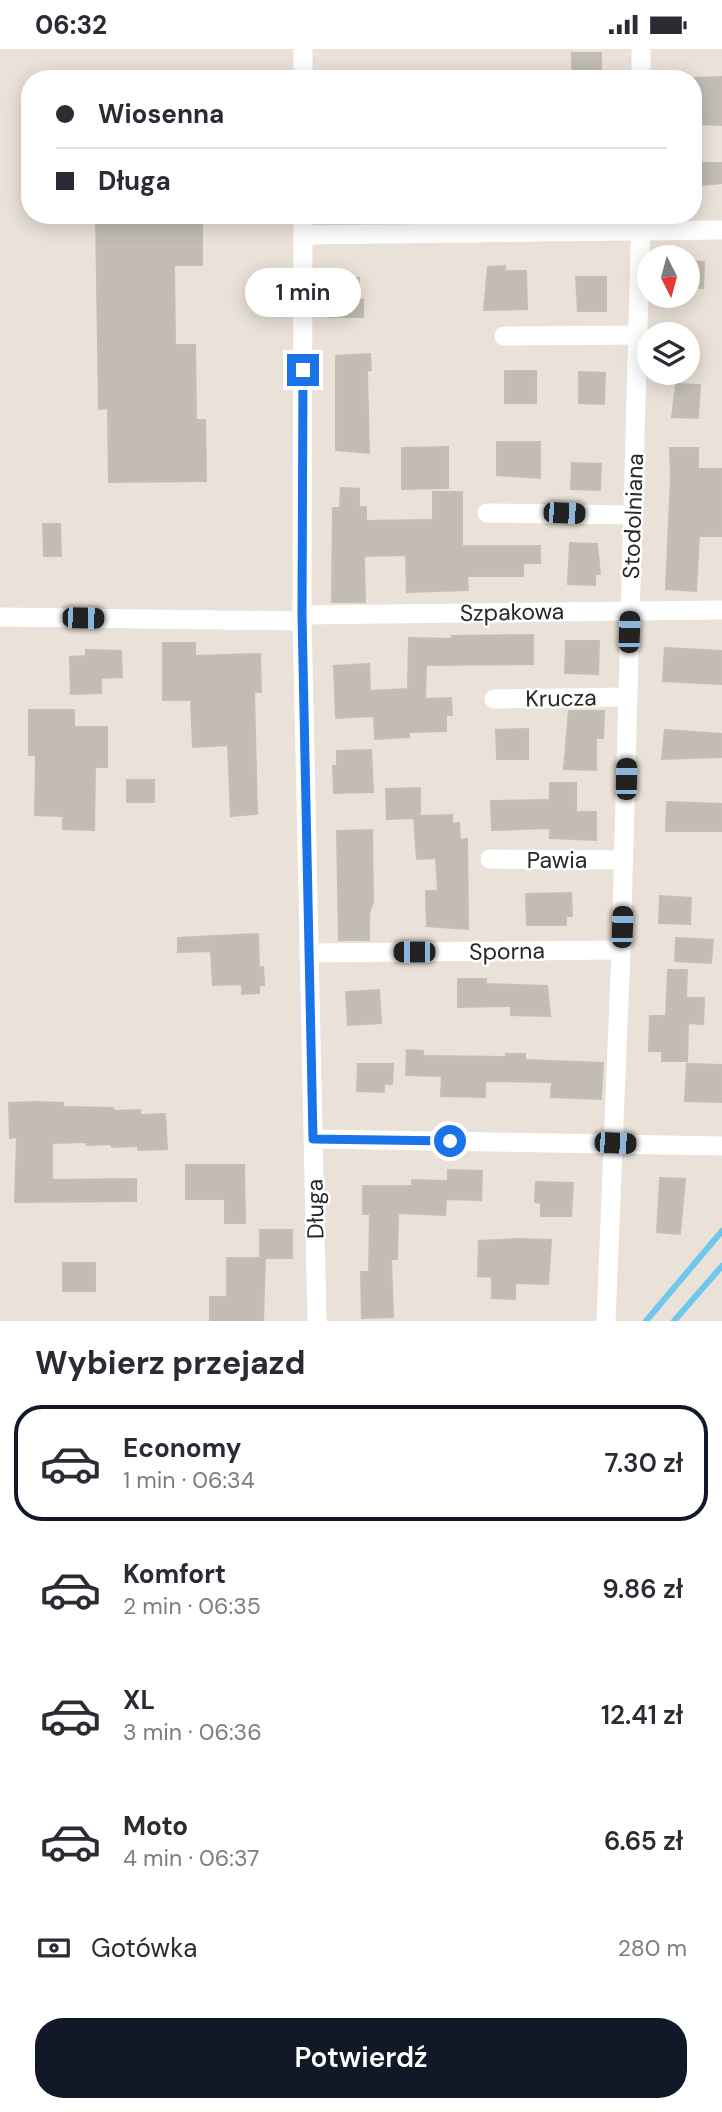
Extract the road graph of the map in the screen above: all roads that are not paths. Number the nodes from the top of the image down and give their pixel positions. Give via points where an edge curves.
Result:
1 (303, 49) edge
2 (640, 49) edge
3 (303, 70) edge
4 (641, 70) edge
5 (472, 224) edge
6 (641, 224) edge
7 (653, 224) edge
8 (303, 225) edge
9 (722, 230) edge
10 (639, 322) edge
11 (637, 335) edge
12 (504, 336) dead end
13 (638, 385) edge
14 (487, 513) dead end
15 (634, 515) junction
16 (630, 610) junction
17 (722, 610) edge
18 (0, 617) edge
19 (303, 618) junction
20 (627, 697) junction
21 (494, 699) dead end
22 (490, 859) dead end
23 (624, 860) junction
24 (621, 950) junction
25 (310, 953) junction
26 (313, 1139) junction
27 (615, 1143) junction
28 (722, 1146) edge
29 (317, 1321) edge
30 (606, 1321) edge

1 - 3 street
2 - 4 street
5 - 8 street
6 - 10 street, Stodolniana
7 - 9 street
8 - 19 street, Długa
11 - 12 street
13 - 15 street, Stodolniana
14 - 15 street
15 - 16 street, Stodolniana
16 - 17 street, Szpakowa
16 - 19 street, Szpakowa
16 - 20 street, Stodolniana
18 - 19 street, Szpakowa
19 - 25 street, Długa
20 - 21 street, Krucza
20 - 23 street, Stodolniana
22 - 23 street, Pawia
23 - 24 street, Stodolniana
24 - 25 street, Sporna
24 - 27 street, Stodolniana
25 - 26 street, Długa
26 - 27 street
26 - 29 street, Długa
27 - 28 street
27 - 30 street, Stodolniana

